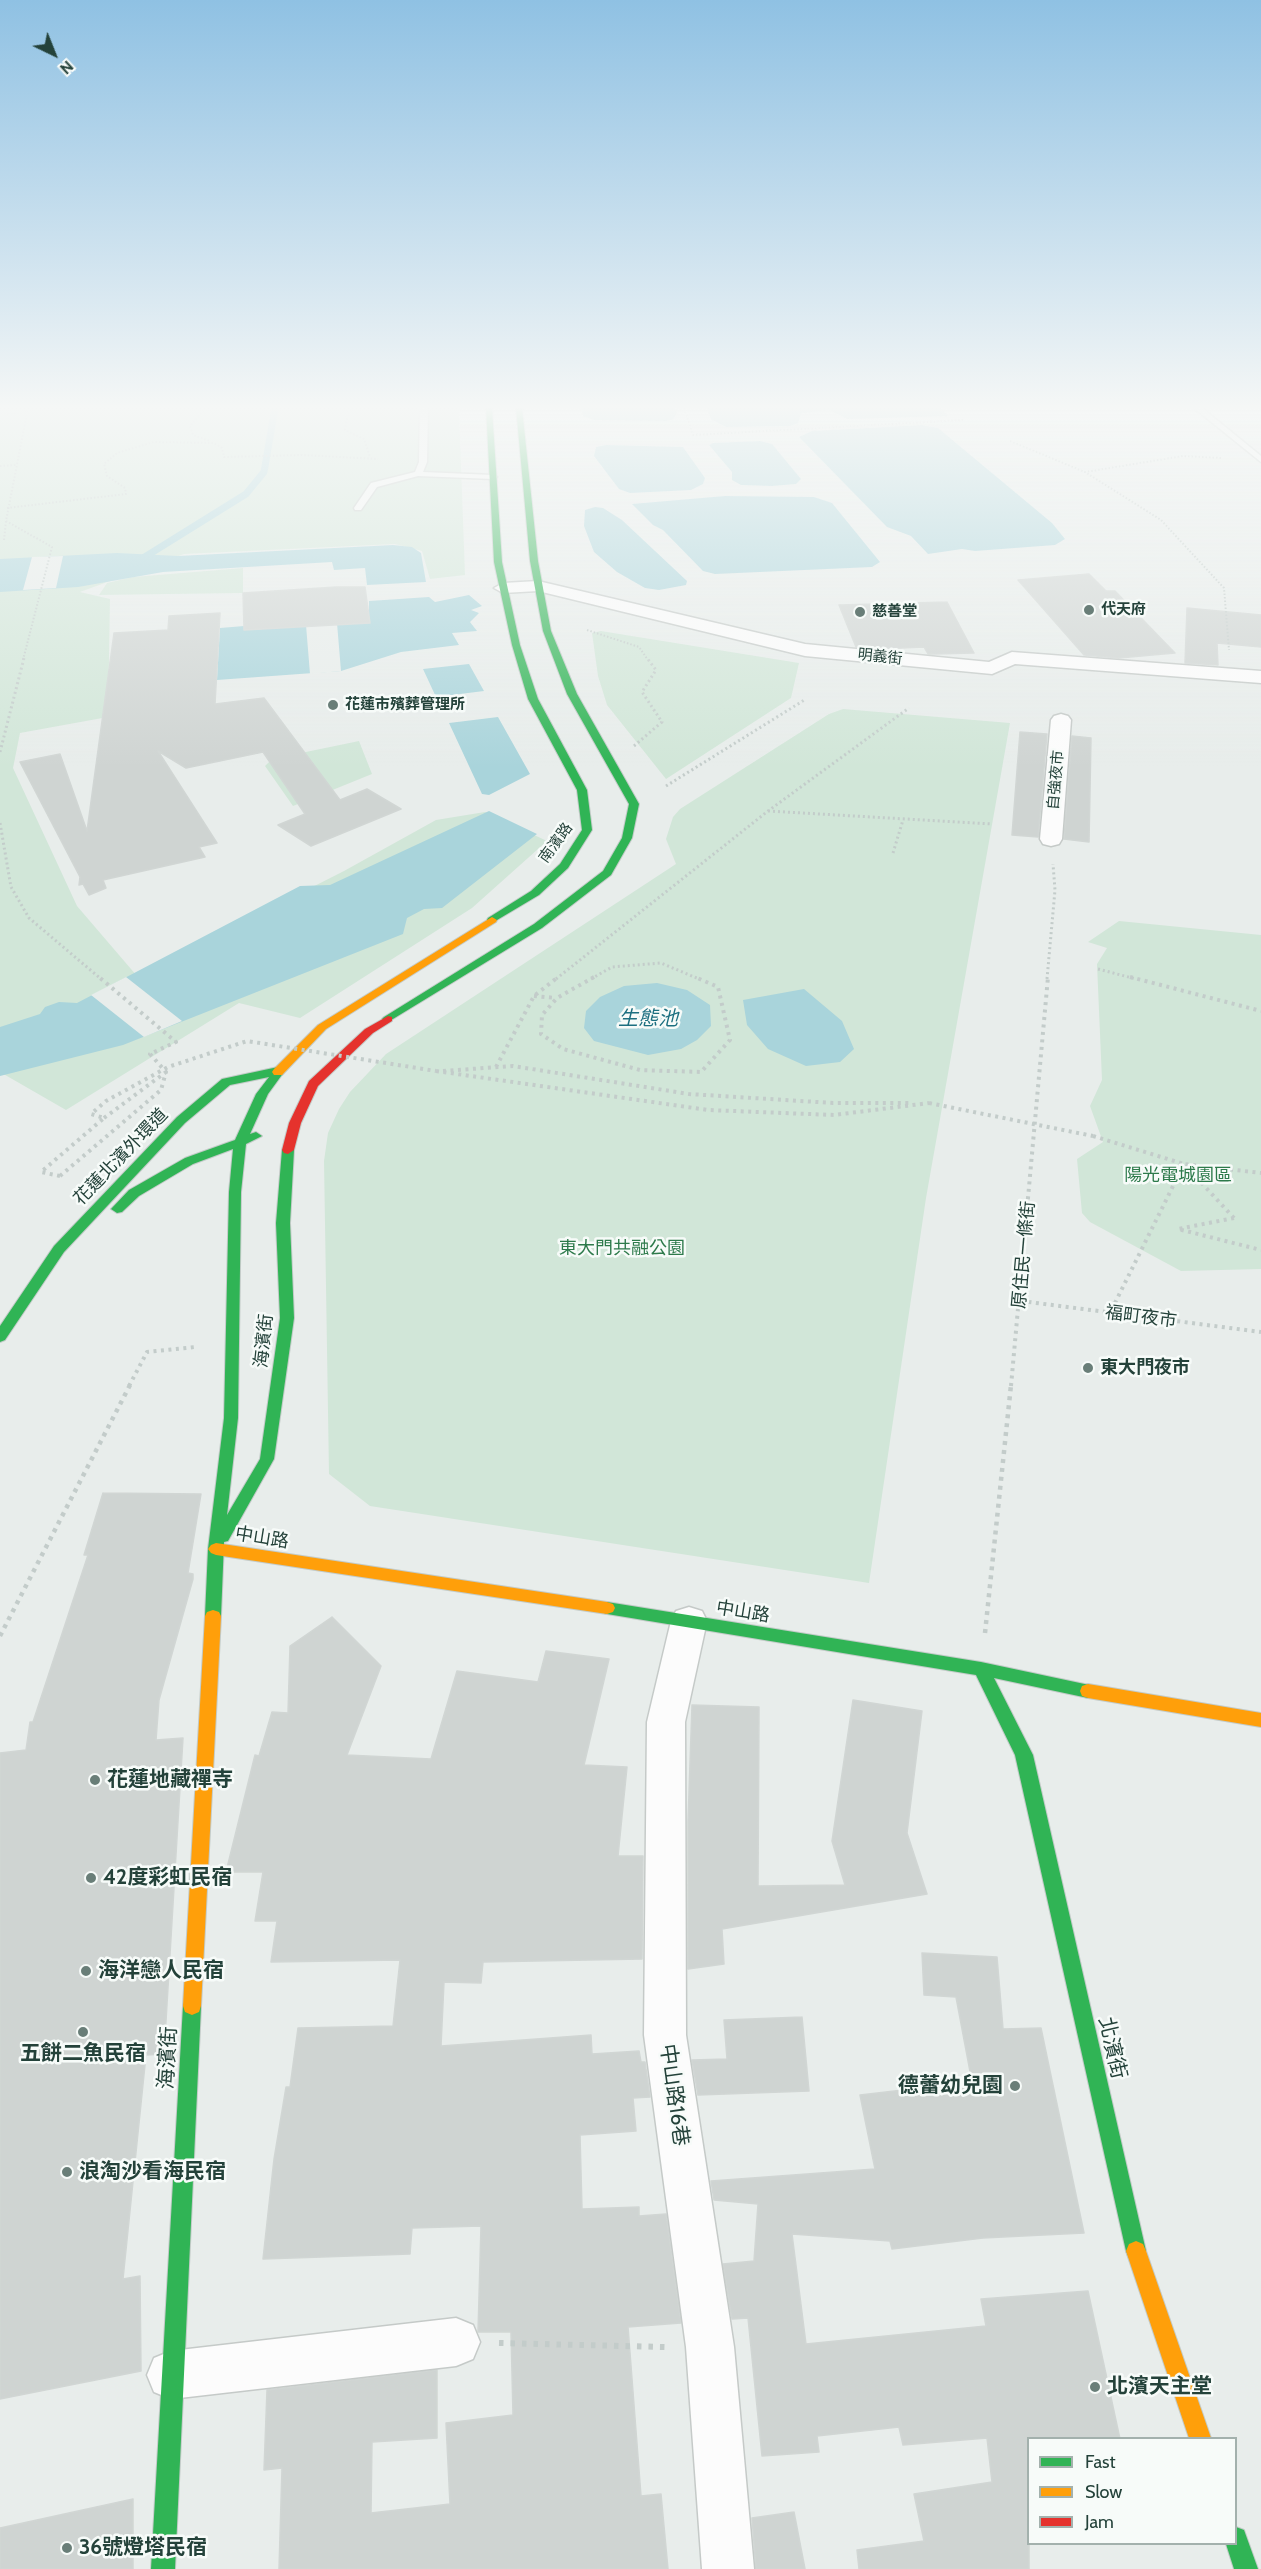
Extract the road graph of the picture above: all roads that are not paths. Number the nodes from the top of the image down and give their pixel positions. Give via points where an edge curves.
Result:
1 (496, 528) edge
2 (532, 528) edge
3 (538, 586) junction
4 (503, 588) junction
5 (1261, 677) edge
6 (1061, 720) dead end
7 (1051, 840) road end
8 (278, 1071) junction
9 (284, 1127) junction
10 (240, 1142) junction
11 (237, 1161) joint
12 (110, 1217) dead end
13 (72, 1256) dead end
14 (20, 1309) junction
15 (0, 1337) edge
16 (216, 1549) junction
17 (689, 1621) junction
18 (981, 1669) junction
19 (1261, 1720) edge
20 (456, 2342) road end
21 (171, 2375) junction
22 (1199, 2437) edge
23 (1237, 2541) edge
24 (163, 2569) edge
25 (728, 2569) edge
26 (1246, 2569) edge

1 - 4 main road, 南濱路
2 - 3 main road
3 - 4 street, 明義街
3 - 5 street, 明義街 via 805,650 992,668 1012,658
3 - 9 main road via 547,631 572,694 634,804 627,838 607,873 546,919 369,1031 314,1084
4 - 8 main road, 南濱路 via 533,699 582,790 586,830 564,866 535,892 322,1027
6 - 7 street, 自強夜市
8 - 10 main road, 南濱路 via 262,1094
8 - 14 main road, 花蓮北濱外環道 via 226,1082 181,1120 59,1249
9 - 10 main road, 花蓮北濱外環道
9 - 16 main road, 海濱街 via 288,1148 283,1223 287,1318 267,1460
10 - 11 main road, 南濱路
10 - 12 main road, 花蓮北濱外環道 via 189,1161 143,1187
11 - 16 main road, 海濱街 via 231,1418
13 - 14 main road, 花蓮北濱外環道
14 - 15 main road, 花蓮北濱外環道
16 - 17 main road, 中山路
16 - 21 main road, 海濱街
17 - 18 main road, 中山路
17 - 25 street, 中山路16巷 via 666,1722 665,2036 710,2347
18 - 19 main road, 中山路 via 1137,1701
18 - 22 main road, 北濱街 via 1024,1755 1138,2261
20 - 21 street
21 - 24 main road, 海濱街
23 - 26 main road

